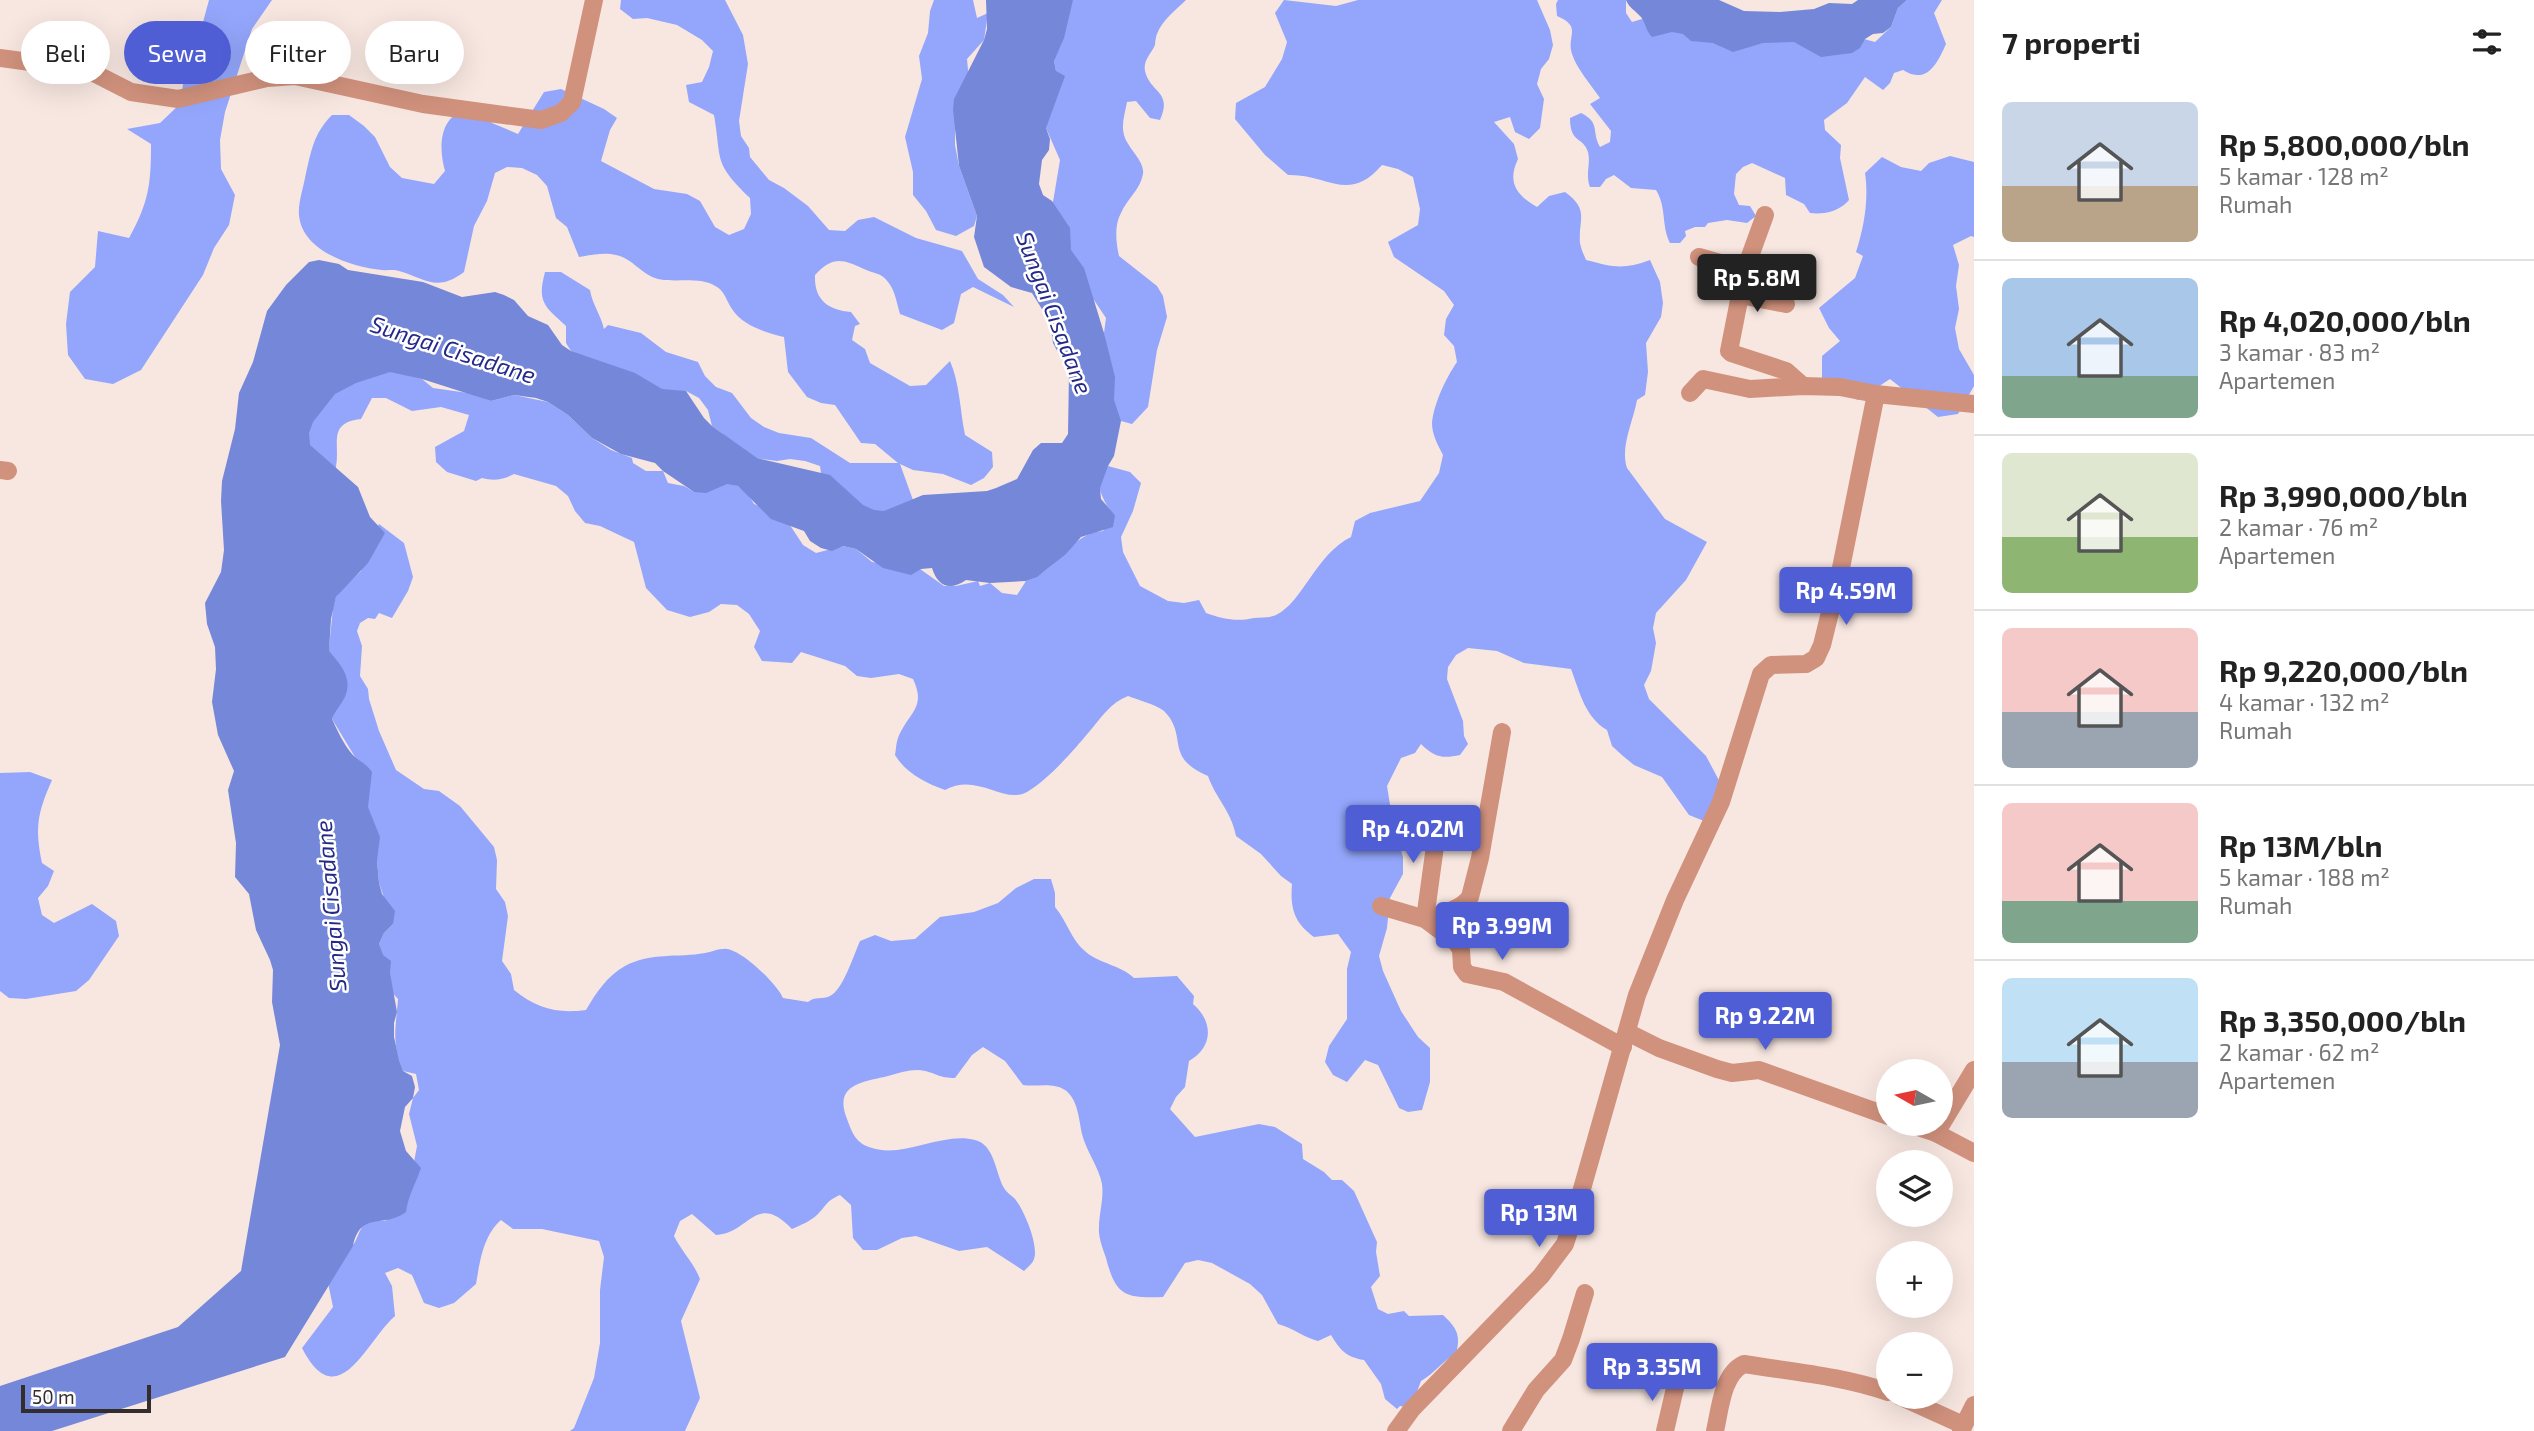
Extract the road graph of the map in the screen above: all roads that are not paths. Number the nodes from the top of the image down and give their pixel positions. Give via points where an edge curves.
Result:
1 (594, 0) edge
2 (0, 58) edge
3 (1765, 215) dead end
4 (1699, 257) dead end
5 (1745, 270) junction
6 (1740, 295) junction
7 (1786, 304) dead end
8 (1803, 386) junction
9 (1690, 393) dead end
10 (1876, 394) junction
11 (1974, 404) edge
12 (1502, 732) dead end
13 (1439, 817) dead end
14 (1381, 906) dead end
15 (1425, 919) junction
16 (1625, 1040) junction
17 (1974, 1070) edge
18 (1953, 1105) edge
19 (1876, 1112) edge
20 (1942, 1136) edge
21 (1974, 1153) edge
22 (1585, 1293) dead end
23 (1675, 1384) dead end
24 (1876, 1388) edge
25 (1974, 1405) edge
26 (1925, 1409) edge
27 (1962, 1428) edge
28 (1396, 1431) edge
29 (1511, 1431) edge
30 (1665, 1431) edge
31 (1715, 1431) edge

1 - 2 street via 572,102 561,113 541,120 423,104 295,76 178,99 148,96 88,69
3 - 5 street
4 - 5 street
5 - 6 street
6 - 7 street
6 - 8 street via 1729,351 1786,371
8 - 9 street via 1750,389 1703,379
8 - 10 street
10 - 11 street
10 - 16 street via 1822,645 1816,658 1806,664 1771,665 1761,674 1721,802 1660,936
12 - 15 street via 1470,897
13 - 15 street
14 - 15 street
15 - 16 street via 1457,943 1467,974 1504,982
16 - 19 street via 1732,1073 1759,1070
16 - 28 street via 1576,1210 1556,1259
17 - 18 street
20 - 21 street
22 - 29 street via 1563,1360 1535,1390
23 - 30 street
24 - 31 street via 1744,1364 1729,1378
25 - 27 street
26 - 27 street

